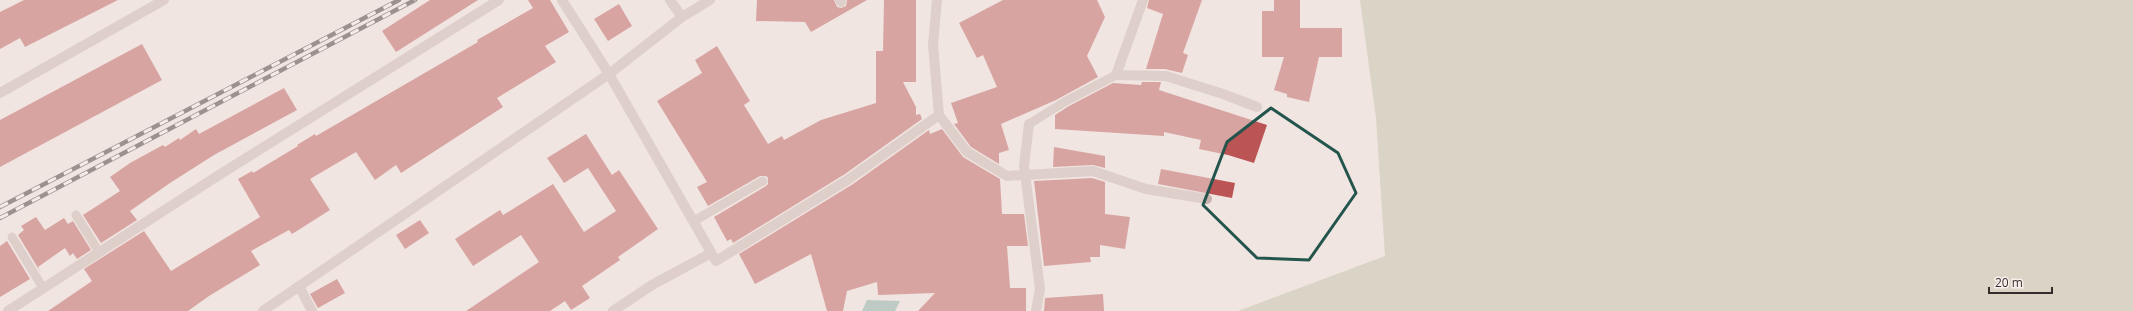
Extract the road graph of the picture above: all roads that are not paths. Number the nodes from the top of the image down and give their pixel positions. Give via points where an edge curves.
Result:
1 (164, 0) edge
2 (499, 0) edge
3 (562, 0) edge
4 (670, 0) edge
5 (710, 0) edge
6 (937, 0) edge
7 (1143, 0) edge
8 (682, 17) junction
9 (609, 74) junction
10 (1116, 75) junction
11 (0, 93) edge
12 (1256, 107) dead end
13 (939, 115) junction
14 (1029, 124) joint
15 (1025, 174) junction
16 (763, 181) dead end
17 (1207, 199) dead end
18 (76, 215) dead end
19 (694, 221) junction
20 (12, 237) dead end
21 (99, 252) junction
22 (711, 253) junction
23 (299, 286) junction
24 (43, 288) junction
25 (8, 311) edge
26 (262, 311) edge
27 (312, 311) edge
28 (613, 311) edge
29 (1036, 311) edge

1 - 11 street
2 - 21 street
3 - 9 street
4 - 8 street
5 - 8 street
6 - 13 street via 933,45
7 - 10 street
8 - 9 street
9 - 19 street
9 - 23 street
10 - 12 street via 1166,76
10 - 14 lane
13 - 15 street via 967,152 1007,176
13 - 22 street via 849,180 716,261
14 - 15 street
15 - 17 street via 1093,171 1146,189
15 - 29 street via 1040,289
16 - 19 lane
18 - 21 lane
19 - 22 street
20 - 24 lane
21 - 24 street
22 - 28 street via 652,285
23 - 26 street
23 - 27 street
24 - 25 street

